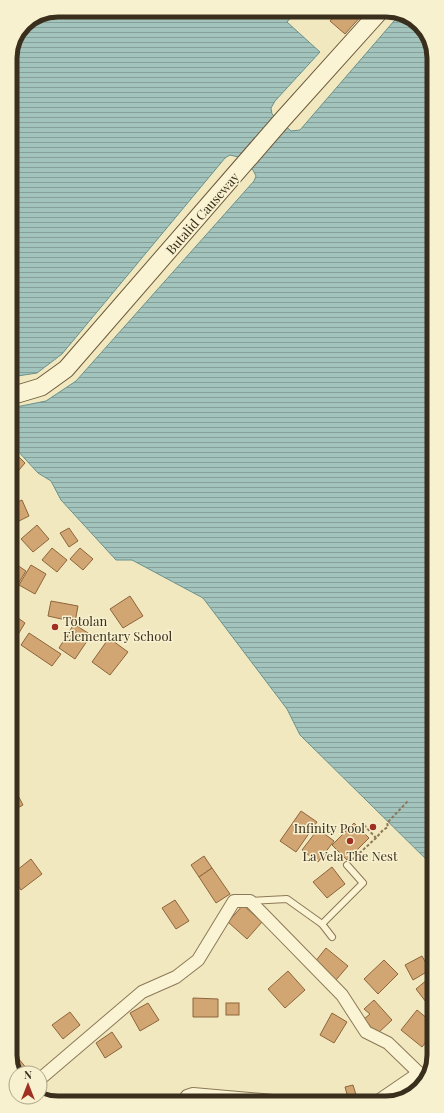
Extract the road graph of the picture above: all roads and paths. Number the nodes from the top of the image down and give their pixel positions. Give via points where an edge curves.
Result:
1 (375, 17) edge
2 (17, 394) edge
3 (408, 801) dead end
4 (364, 825) dead end
5 (376, 838) junction
6 (347, 866) joint
7 (250, 902) junction
8 (322, 924) junction
9 (332, 937) dead end
10 (48, 1072) edge
11 (422, 1074) edge
12 (421, 1076) edge
13 (187, 1096) edge
14 (216, 1096) edge
15 (387, 1096) edge

1 - 2 main road, Butalid Causeway via 66,370 41,387
3 - 5 path
4 - 5 path
5 - 6 path
6 - 8 lane via 363,883
7 - 8 lane via 287,899
7 - 10 street via 234,902 198,960 176,977 142,992
7 - 11 street via 342,995 366,1032 388,1043
8 - 9 lane
12 - 15 street
13 - 14 street

